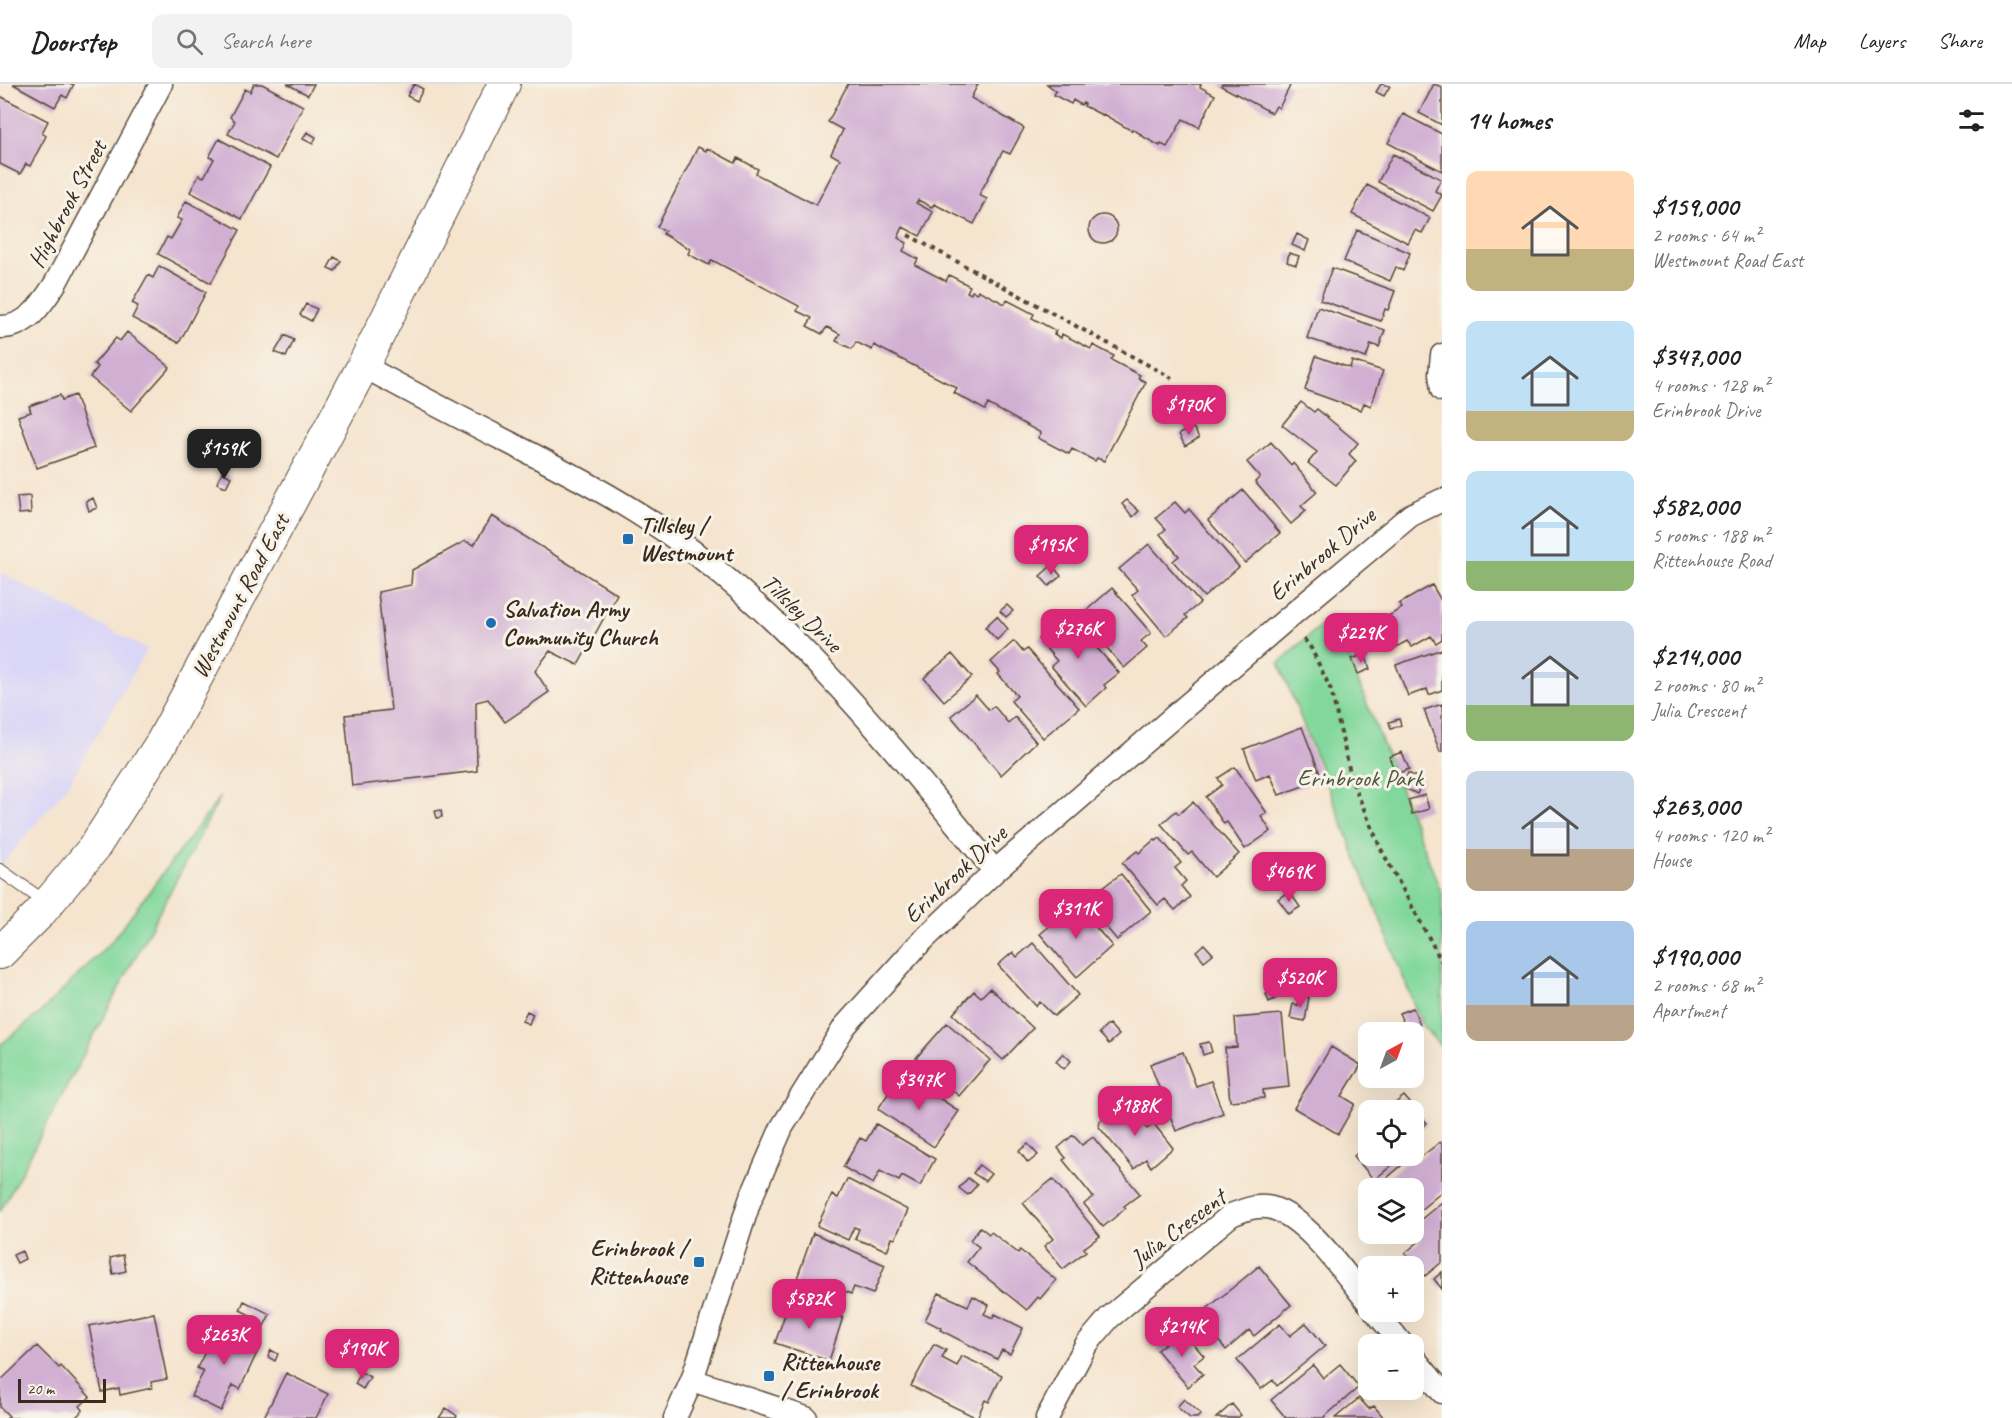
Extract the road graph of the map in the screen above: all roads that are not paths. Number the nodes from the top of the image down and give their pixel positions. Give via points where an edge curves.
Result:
1 (160, 84) edge
2 (504, 84) edge
3 (0, 327) edge
4 (1442, 355) edge
5 (363, 366) junction
6 (1442, 390) edge
7 (1442, 500) edge
8 (0, 870) edge
9 (995, 872) junction
10 (48, 904) junction
11 (0, 953) edge
12 (1358, 1290) edge
13 (1384, 1322) edge
14 (1394, 1334) edge
15 (1424, 1370) edge
16 (692, 1380) junction
17 (1442, 1392) edge
18 (675, 1418) edge
19 (806, 1418) edge
20 (1047, 1418) edge

1 - 3 street, Highbrook Street via 49,293 22,322
2 - 5 main road, Westmount Road East
4 - 6 street
5 - 9 street, Tillsley Drive via 589,483 668,533 718,572 804,650 882,735
5 - 10 main road, Westmount Road East via 162,742 93,849
7 - 9 street, Erinbrook Drive via 1411,515
8 - 10 lane
9 - 16 street, Erinbrook Drive via 917,946 845,1026 782,1127 750,1200
10 - 11 main road, Westmount Road East
12 - 20 street, Julia Crescent via 1312,1235 1291,1217 1271,1207 1252,1207 1231,1215 1108,1318 1086,1346
13 - 14 street
15 - 17 street
16 - 18 street, Erinbrook Drive
16 - 19 street

